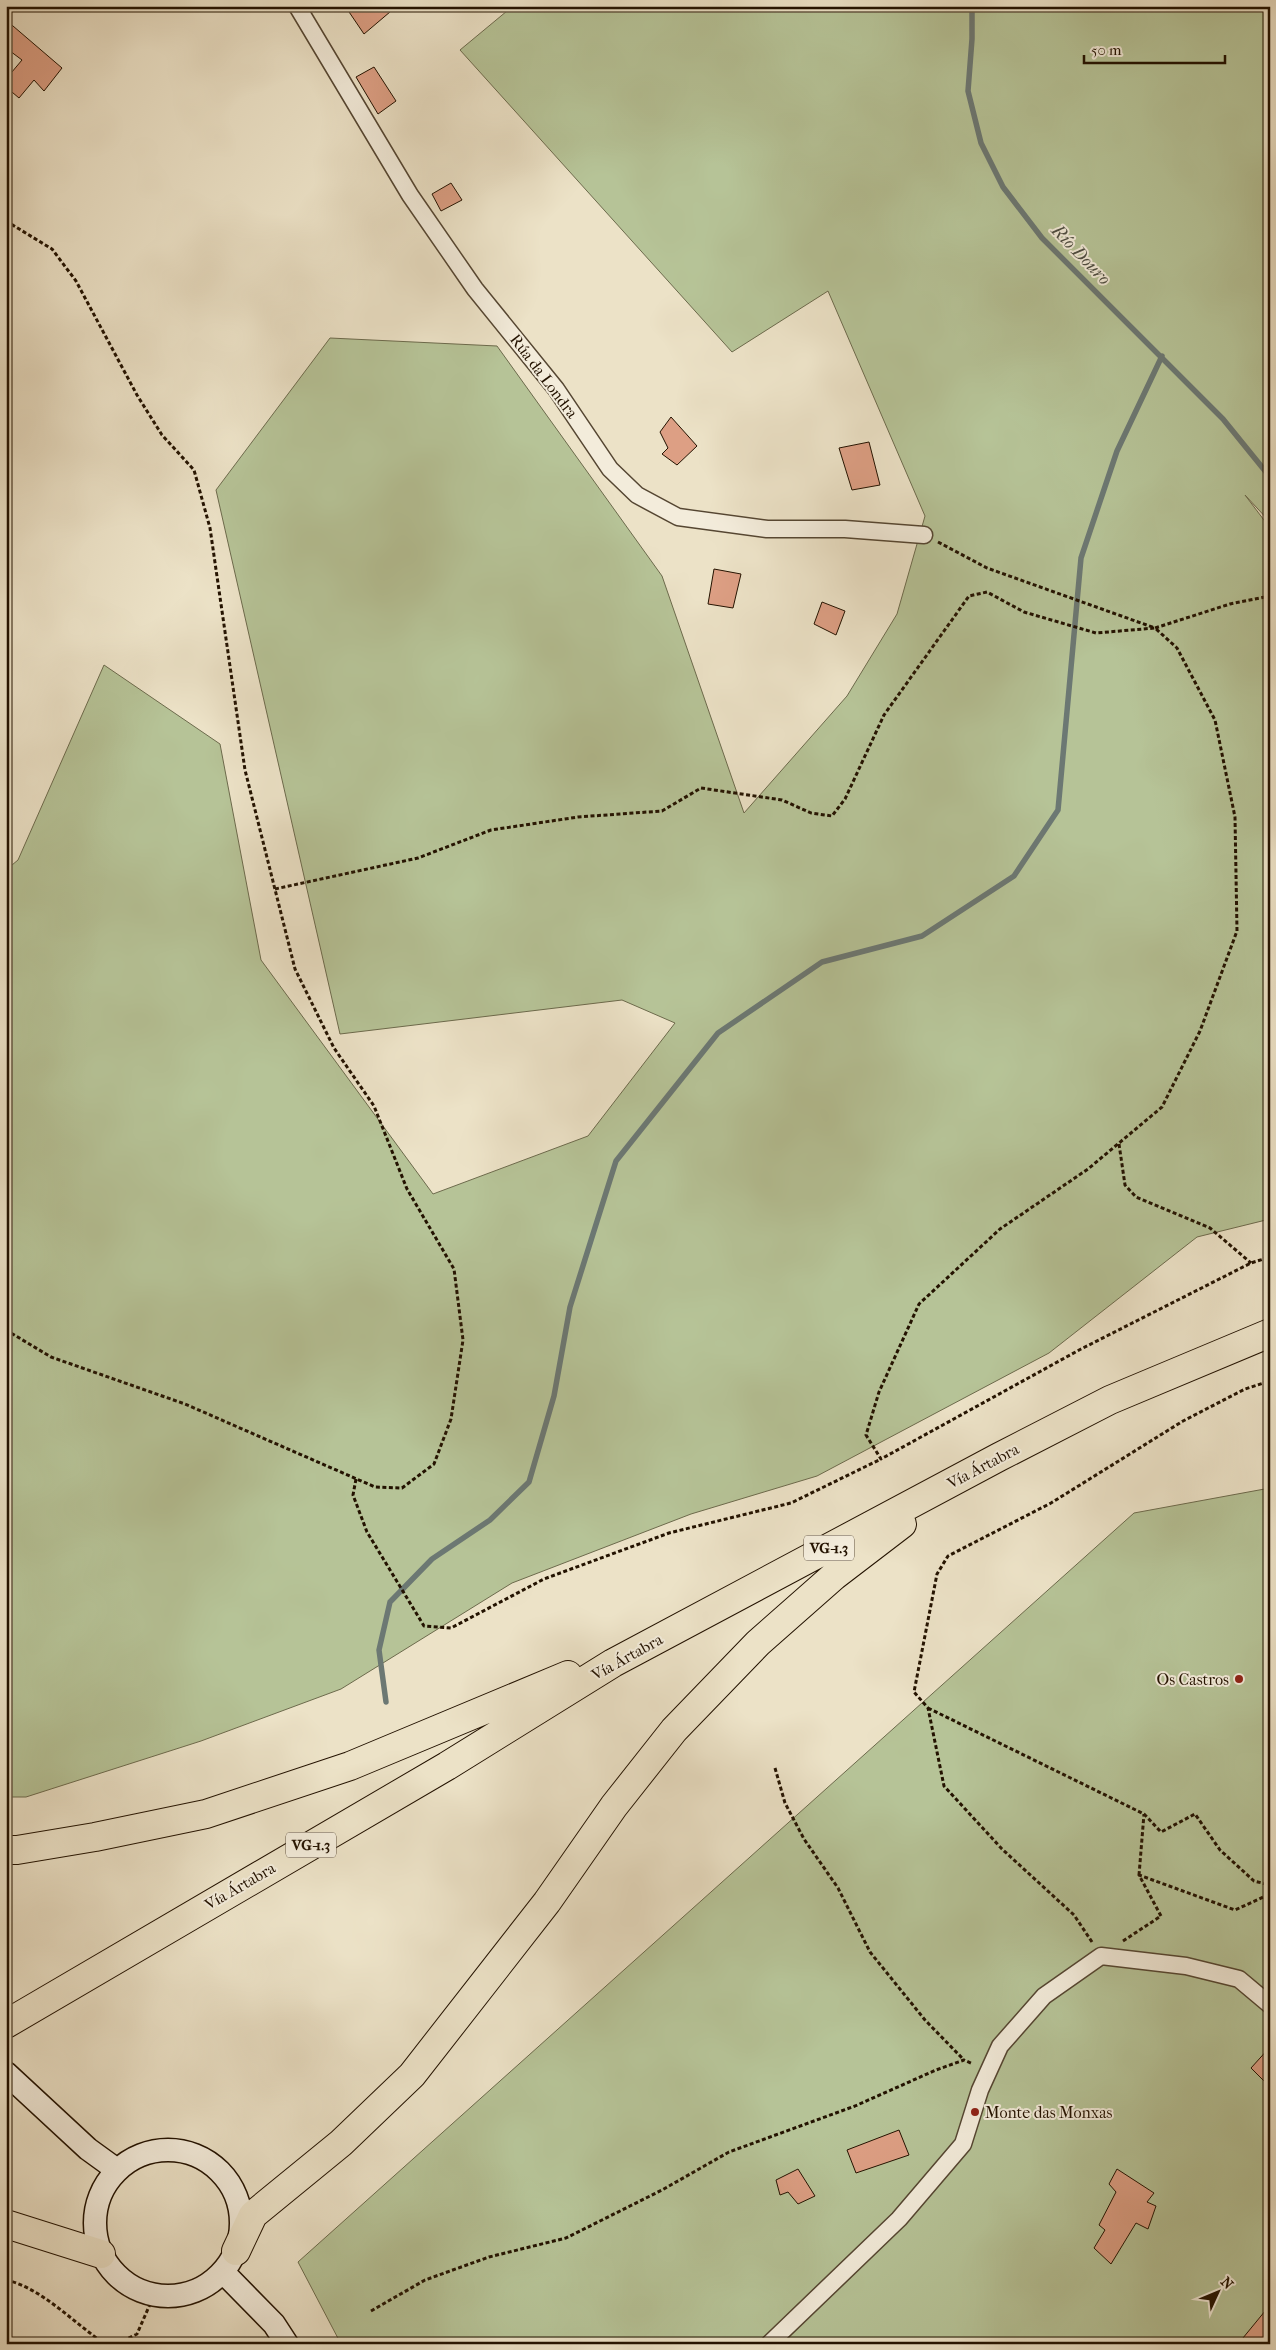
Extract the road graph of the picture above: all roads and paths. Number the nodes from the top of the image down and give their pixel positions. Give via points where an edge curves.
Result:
1 (297, 6) edge
2 (6, 221) edge
3 (924, 535) joint
4 (1270, 596) edge
5 (1155, 628) junction
6 (275, 889) junction
7 (1119, 1143) junction
8 (1270, 1257) edge
9 (1251, 1263) junction
10 (6, 1330) edge
11 (1270, 1333) edge
12 (1270, 1381) edge
13 (1046, 1433) junction
14 (881, 1459) junction
15 (356, 1479) junction
16 (613, 1663) junction
17 (928, 1708) junction
18 (775, 1768) dead end
19 (1144, 1814) junction
20 (6, 1850) edge
21 (1139, 1875) junction
22 (1270, 1885) edge
23 (1270, 1894) edge
24 (1101, 1956) junction
25 (1270, 2005) edge
26 (6, 2024) edge
27 (964, 2060) junction
28 (988, 2072) junction
29 (7, 2074) edge
30 (117, 2170) junction
31 (6, 2224) edge
32 (101, 2254) junction
33 (229, 2261) junction
34 (6, 2280) edge
35 (154, 2295) junction
36 (371, 2311) dead end
37 (105, 2344) edge
38 (117, 2344) edge
39 (287, 2344) edge
40 (769, 2344) edge

1 - 3 street, Rúa da Londra via 426,219 475,289 556,389 610,469 637,495 678,517 767,529 845,529
2 - 6 path via 52,250 76,281 137,395 162,435 194,470 210,528 246,770
3 - 5 path via 987,568
4 - 5 path via 1230,604
5 - 6 path via 1096,633 1024,612 987,592 969,596 884,715 832,816 811,813 782,800 701,788 662,811 578,817 491,830 418,858
5 - 7 path via 1177,648 1215,720 1235,817 1236,931 1200,1031 1162,1107
6 - 15 path via 295,970 334,1048 374,1106 407,1189 454,1269 463,1340 451,1419 434,1464 402,1488 375,1487
7 - 9 path via 1125,1185 1136,1198 1210,1228
7 - 14 path via 1088,1169 1000,1229 919,1304 879,1392 866,1435
8 - 9 path
9 - 14 path via 1081,1349
10 - 15 path via 51,1357 185,1404
11 - 13 highway, Vía Ártabra / VG-1.3 via 1110,1400
12 - 17 path via 1183,1421 1051,1503 948,1556 937,1574 914,1692
13 - 16 highway, Vía Ártabra / VG-1.3
13 - 33 highway via 913,1516 834,1576 758,1643 674,1730 614,1806 547,1902 412,2075 341,2143 253,2215
14 - 15 path via 792,1503 669,1533 544,1579 451,1628 424,1626 367,1532 353,1495
16 - 20 highway via 573,1673 350,1766 206,1814 94,1837
16 - 26 highway, Vía Ártabra / VG-1.3 via 447,1766
17 - 19 path
17 - 24 path via 944,1786 1002,1849 1074,1915
18 - 27 path via 785,1803 804,1839 838,1888 870,1952 925,2020
19 - 21 path
19 - 22 path via 1160,1832 1195,1814 1220,1850 1254,1881
21 - 23 path via 1235,1910
21 - 24 path via 1161,1916
24 - 25 street via 1186,1966 1239,1980
24 - 28 street via 1044,1996 1000,2046
27 - 28 path
27 - 36 path via 856,2106 728,2152 662,2190 566,2238 489,2257 425,2280
28 - 40 street via 963,2144 899,2219
29 - 30 street
30 - 32 street via 103,2188 95,2210 95,2233
30 - 33 street via 137,2156 161,2150 186,2152 209,2163 227,2180 238,2202 241,2227
31 - 32 highway
32 - 35 street via 122,2281
33 - 35 street via 208,2284 191,2293
33 - 39 street
34 - 37 path via 51,2302
35 - 38 path via 137,2334

